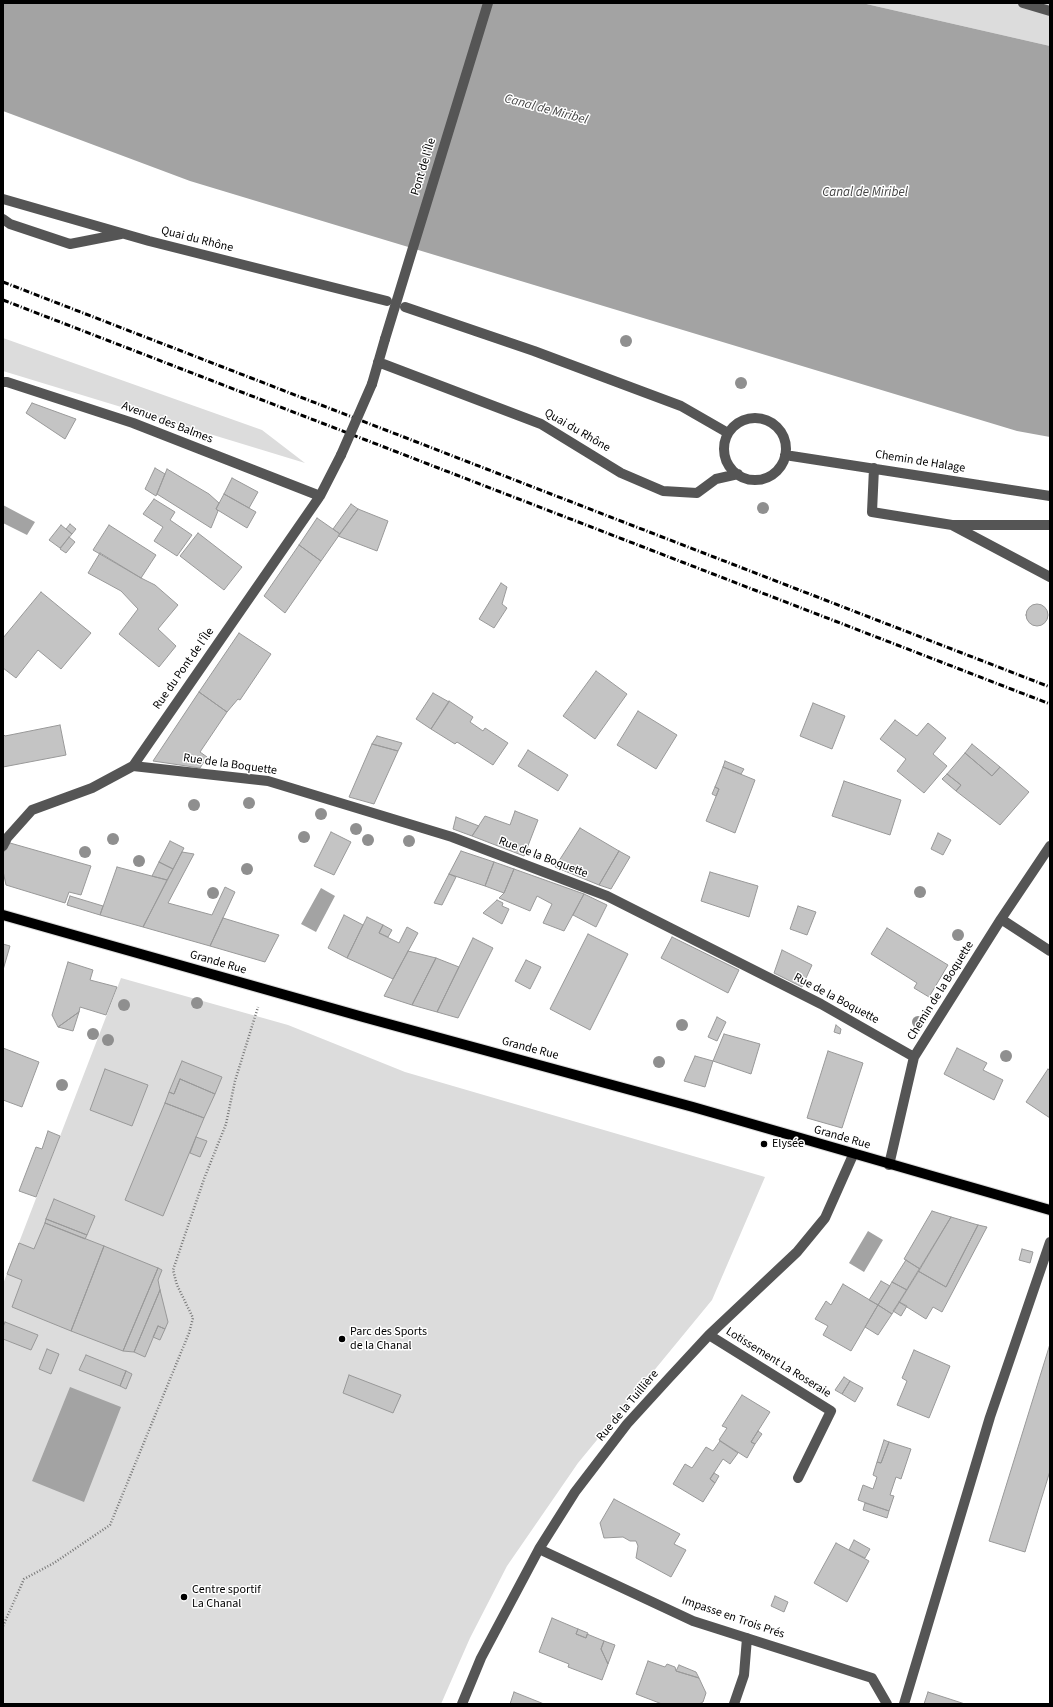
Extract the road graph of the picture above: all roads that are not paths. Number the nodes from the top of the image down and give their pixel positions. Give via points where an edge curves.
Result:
1 (488, 3) edge
2 (1023, 3) edge
3 (1050, 11) edge
4 (3, 199) edge
5 (3, 218) edge
6 (123, 234) junction
7 (387, 301) dead end
8 (405, 307) dead end
9 (378, 362) junction
10 (3, 382) edge
11 (372, 384) joint
12 (728, 434) junction
13 (785, 455) junction
14 (874, 468) junction
15 (738, 474) junction
16 (320, 496) junction
17 (1050, 496) edge
18 (952, 525) junction
19 (1050, 525) edge
20 (1050, 577) edge
21 (133, 766) junction
22 (3, 846) edge
23 (1050, 846) edge
24 (3, 915) edge
25 (1001, 919) junction
26 (1050, 951) edge
27 (914, 1057) junction
28 (853, 1155) junction
29 (889, 1165) junction
30 (1050, 1210) edge
31 (1050, 1242) edge
32 (709, 1335) junction
33 (798, 1478) dead end
34 (539, 1549) junction
35 (747, 1638) junction
36 (462, 1704) edge
37 (734, 1704) edge
38 (887, 1704) edge
39 (904, 1704) edge

1 - 9 street, Pont de l'Île, bridge
2 - 3 street
4 - 6 street, Quai du Rhône
5 - 6 street via 10,224 70,244
6 - 7 street, Quai du Rhône
8 - 12 street via 534,351 681,406
9 - 11 street, Pont de l'Île
9 - 15 street, Quai du Rhône via 541,424 621,473 663,491 697,493 716,479
10 - 16 street, Avenue des Balmes via 133,423
11 - 16 street, Rue du Pont de l'Île, bridge via 342,455
12 - 13 street via 737,424 746,420 764,419 780,430 784,439
12 - 15 street via 724,449 726,458 730,467
13 - 14 street, Chemin de Halage
13 - 15 street via 780,467 766,478 746,478
14 - 17 street, Chemin de Halage
14 - 18 street via 872,512
16 - 21 street, Rue du Pont de l'Île
18 - 19 street
18 - 20 street
21 - 22 street, Rue du Pont de l'Île via 92,788 32,810
21 - 27 street, Rue de la Boquette via 268,781 452,837 607,896 821,1004
23 - 25 street, Chemin de la Boquette
24 - 28 main road, Grande Rue via 693,1107
25 - 26 street
25 - 27 street, Chemin de la Boquette
27 - 29 street, Chemin de la Boquette
28 - 29 main road, Grande Rue
28 - 32 street, Rue de la Tuillière via 825,1218 797,1252
29 - 30 main road, Grande Rue
31 - 39 street via 990,1417
32 - 33 street, Lotissement La Roseraie via 831,1411
32 - 34 street, Rue de la Tuillière via 627,1424 575,1492
34 - 35 street, Impasse en Trois Prés via 693,1621
34 - 36 street, Rue de la Tuillière via 481,1658
35 - 37 street via 744,1675
35 - 38 street, Impasse en Trois Prés via 872,1678

